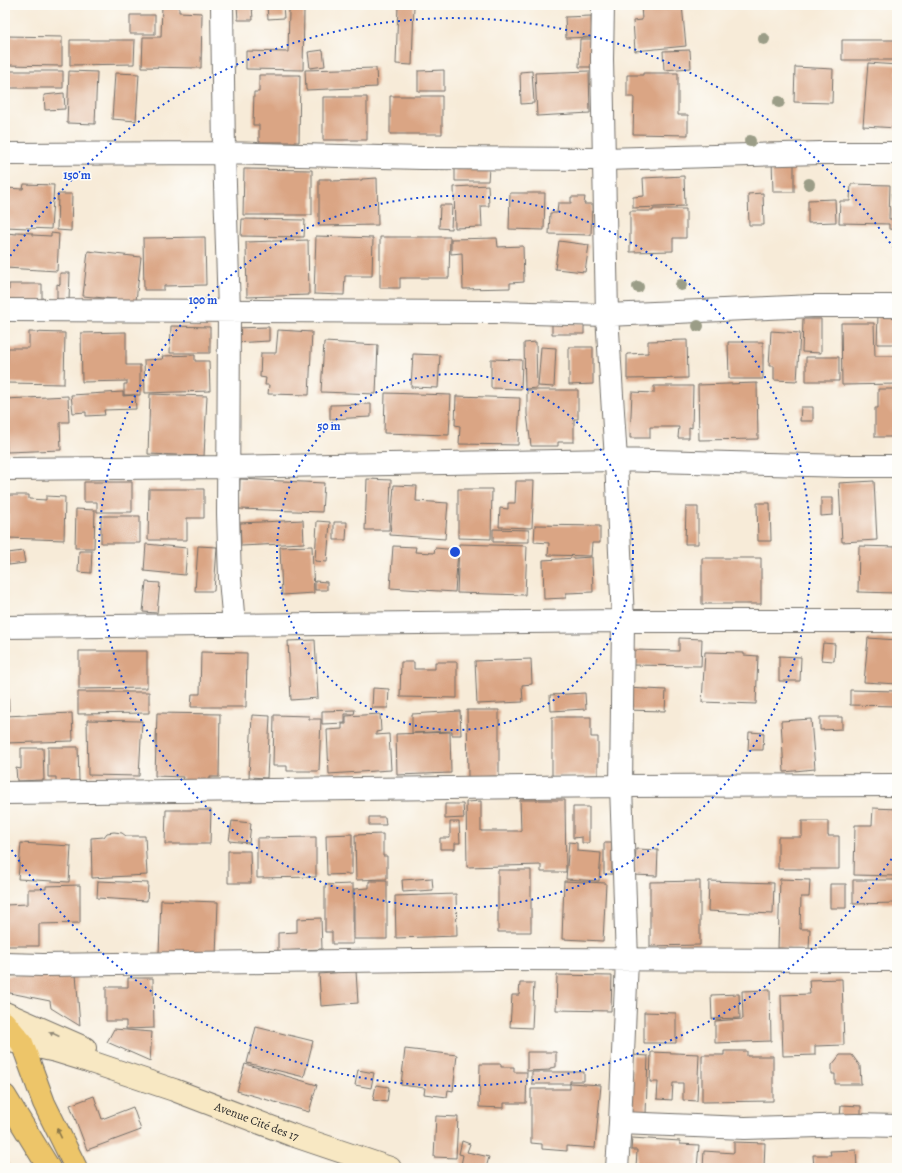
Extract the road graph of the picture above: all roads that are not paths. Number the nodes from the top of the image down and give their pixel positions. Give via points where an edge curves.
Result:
1 (222, 5) edge
2 (603, 5) edge
3 (224, 153) junction
4 (897, 153) edge
5 (5, 154) edge
6 (604, 159) junction
7 (897, 306) edge
8 (5, 310) edge
9 (229, 311) junction
10 (607, 315) junction
11 (616, 460) junction
12 (897, 466) edge
13 (228, 467) junction
14 (5, 468) edge
15 (623, 621) junction
16 (897, 621) edge
17 (234, 625) junction
18 (5, 627) edge
19 (621, 786) junction
20 (897, 786) edge
21 (5, 793) edge
22 (627, 960) junction
23 (897, 960) edge
24 (5, 964) edge
25 (5, 1013) edge
26 (5, 1023) edge
27 (13, 1042) edge
28 (124, 1074) junction
29 (5, 1096) edge
30 (620, 1123) junction
31 (897, 1126) edge
32 (49, 1168) edge
33 (76, 1168) edge
34 (390, 1168) edge
35 (617, 1168) edge

1 - 3 street
2 - 6 street
3 - 5 street
3 - 6 street
3 - 9 street
4 - 6 street
6 - 10 street
7 - 10 street via 814,306
8 - 9 street
9 - 10 street
9 - 13 street
10 - 11 street
11 - 12 street
11 - 13 street
11 - 15 street
13 - 14 street
13 - 17 street via 230,579
15 - 16 street
15 - 17 street
15 - 19 street
17 - 18 street
19 - 20 street
19 - 21 street
19 - 22 street
22 - 23 street
22 - 24 street
22 - 30 street
28 -> 25 street via 80,1046
26 - 27 main road
27 - 28 street, Avenue Cité des 17 via 69,1055
33 -> 27 main road
28 - 34 street, Avenue Cité des 17
29 - 32 main road
30 - 31 street via 745,1128
30 - 35 street

